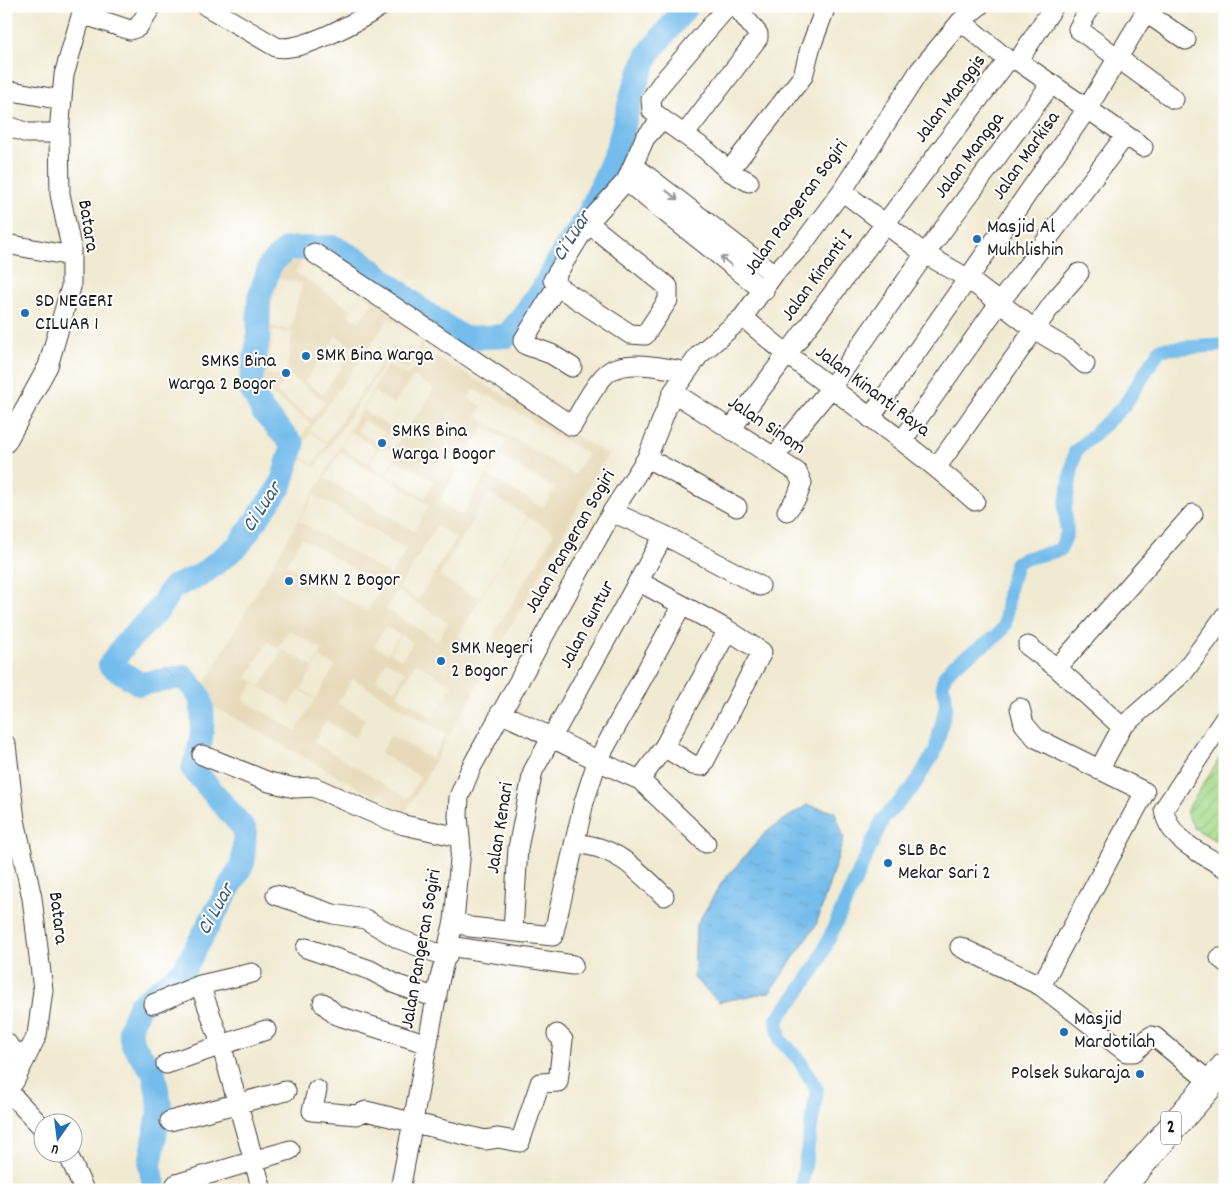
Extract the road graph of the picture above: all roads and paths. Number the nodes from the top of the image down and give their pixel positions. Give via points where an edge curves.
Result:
1 (152, 6) edge
2 (206, 6) edge
3 (728, 6) edge
4 (826, 6) edge
5 (979, 6) edge
6 (1090, 6) edge
7 (375, 7) edge
8 (1053, 8) edge
9 (1147, 9) edge
10 (83, 10) edge
11 (745, 10) edge
12 (962, 22) junction
13 (1078, 29) junction
14 (1186, 40) dead end
15 (1117, 59) junction
16 (1013, 60) junction
17 (1051, 84) junction
18 (6, 90) edge
19 (1174, 99) dead end
20 (62, 100) junction
21 (1088, 108) junction
22 (662, 120) junction
23 (6, 126) edge
24 (58, 133) junction
25 (685, 134) junction
26 (1125, 136) junction
27 (1143, 147) dead end
28 (729, 171) junction
29 (629, 173) junction
30 (749, 182) dead end
31 (842, 191) junction
32 (885, 223) junction
33 (588, 224) junction
34 (12, 245) dead end
35 (314, 253) dead end
36 (925, 254) junction
37 (71, 256) junction
38 (1079, 273) dead end
39 (774, 274) junction
40 (968, 278) junction
41 (557, 286) junction
42 (764, 291) junction
43 (1000, 302) junction
44 (743, 317) junction
45 (1034, 329) junction
46 (787, 356) junction
47 (1085, 364) dead end
48 (572, 366) dead end
49 (687, 372) junction
50 (830, 389) junction
51 (673, 392) junction
52 (870, 418) junction
53 (731, 429) junction
54 (902, 441) junction
55 (6, 443) edge
56 (647, 458) junction
57 (774, 458) junction
58 (936, 468) junction
59 (975, 501) dead end
60 (737, 507) dead end
61 (787, 511) dead end
62 (612, 512) junction
63 (1193, 514) dead end
64 (664, 535) junction
65 (638, 581) junction
66 (760, 586) dead end
67 (682, 605) junction
68 (1225, 616) edge
69 (728, 630) junction
70 (1028, 646) dead end
71 (1057, 668) junction
72 (1020, 708) dead end
73 (500, 713) junction
74 (1225, 718) edge
75 (1122, 727) junction
76 (553, 737) junction
77 (6, 745) edge
78 (664, 747) junction
79 (202, 755) dead end
80 (597, 762) junction
81 (1099, 770) junction
82 (640, 780) junction
83 (10, 820) edge
84 (459, 837) junction
85 (706, 843) dead end
86 (574, 844) junction
87 (1225, 868) edge
88 (276, 895) dead end
89 (664, 896) dead end
90 (454, 921) junction
91 (513, 931) junction
92 (960, 947) dead end
93 (306, 948) dead end
94 (448, 951) junction
95 (573, 966) dead end
96 (252, 973) dead end
97 (200, 985) junction
98 (1041, 986) junction
99 (437, 998) junction
100 (324, 1003) dead end
101 (152, 1004) dead end
102 (266, 1030) dead end
103 (557, 1034) dead end
104 (6, 1042) edge
105 (220, 1044) junction
106 (428, 1044) junction
107 (26, 1056) junction
108 (166, 1064) dead end
109 (1217, 1075) edge
110 (6, 1090) edge
111 (317, 1090) dead end
112 (286, 1091) dead end
113 (236, 1102) junction
114 (32, 1117) edge
115 (170, 1121) dead end
116 (413, 1121) junction
117 (290, 1150) dead end
118 (254, 1161) junction
119 (72, 1164) edge
120 (176, 1184) dead end
121 (84, 1190) edge
122 (262, 1190) edge
123 (400, 1190) edge
124 (1118, 1190) edge

1 - 10 street via 138,27 130,30
2 - 7 street via 276,47 285,49 320,37
3 - 22 street via 651,99 652,111
4 - 28 street via 803,76
5 - 12 street, Jalan Pangeran Sogiri
6 - 13 street
8 - 13 street
8 - 16 street, Jalan Manggis
9 - 14 street
9 - 15 street, Jalan Markisa
10 - 20 street, Batara via 64,75
11 - 25 street via 758,38
12 - 16 street
12 - 31 street, Jalan Pangeran Sogiri via 920,70
13 - 15 street
15 - 19 street
15 - 21 street, Jalan Markisa
16 - 17 street
16 - 32 street, Jalan Manggis
17 - 21 street
17 - 36 street, Jalan Mangga
18 - 20 street
20 - 24 street, Batara
21 - 26 street
21 - 40 street, Jalan Markisa
22 - 25 street
22 - 29 street via 645,138
23 - 24 street via 27,133
24 - 37 street, Batara via 60,194
25 - 28 street
26 - 27 street
26 - 43 street
28 - 30 street
29 - 33 street
29 -> 39 street
42 -> 29 street
31 - 32 street
31 - 39 street, Jalan Pangeran Sogiri
32 - 36 street
32 - 46 street, Jalan Kinanti I
33 - 41 street via 553,280
33 - 41 street via 668,286 668,300 645,335 637,336
34 - 37 street
35 - 49 street via 572,426 610,371 622,367 652,366
36 - 40 street
36 - 50 street, Jalan Mangga
37 - 55 street, Batara via 70,287 48,366
38 - 45 street
39 - 42 street, Jalan Pangeran Sogiri
40 - 43 street
40 - 52 street, Jalan Markisa
41 - 48 street via 523,341
42 - 44 street, Jalan Pangeran Sogiri
43 - 45 street
43 - 54 street
44 - 46 street, Jalan Kinanti Raya
44 - 49 street, Jalan Pangeran Sogiri via 699,356
45 - 47 street
45 - 58 street
46 - 50 street, Jalan Kinanti Raya
46 - 53 street, Jalan Kinanti I
49 - 51 street, Jalan Pangeran Sogiri
50 - 52 street, Jalan Kinanti Raya
50 - 57 street, Jalan Mangga
51 - 53 street, Jalan Sinom
51 - 56 street, Jalan Pangeran Sogiri
52 - 54 street, Jalan Kinanti Raya
53 - 57 street, Jalan Sinom
54 - 58 street, Jalan Kinanti Raya
56 - 60 street
56 - 62 street, Jalan Pangeran Sogiri
57 - 61 street, Jalan Sinom via 801,478 797,497
58 - 59 street, Jalan Kinanti Raya
62 - 64 street
62 - 73 street, Jalan Pangeran Sogiri
63 - 71 street
64 - 65 street, Jalan Guntur
64 - 66 street
65 - 67 street
65 - 76 street, Jalan Guntur
67 - 69 street
67 - 80 street
68 - 75 street via 1183,673
69 - 78 street
69 - 78 street via 762,652 704,763 697,767
70 - 71 street
71 - 75 street
72 - 81 street via 1024,724 1036,738
73 - 76 street
73 - 84 street, Jalan Pangeran Sogiri via 459,797
74 - 87 street via 1164,809 1165,820 1172,833
75 - 81 street
76 - 80 street
76 - 91 street, Jalan Kenari via 533,771 526,797 515,878
77 - 83 street, Batara
78 - 82 street
79 - 84 street via 269,782 295,788 314,787 389,820
80 - 82 street
80 - 86 street
81 - 98 street via 1142,789 1144,796
82 - 85 street
83 - 107 street, Batara via 32,898 43,990 37,1035
84 - 90 street, Jalan Pangeran Sogiri via 461,849
86 - 89 street via 607,849 640,872
86 - 91 street via 553,936
88 - 94 street via 333,914 365,919 399,939
90 - 91 street via 470,927
90 - 94 street, Jalan Pangeran Sogiri
92 - 98 street
93 - 99 street
94 - 95 street
94 - 99 street, Jalan Pangeran Sogiri
96 - 97 street
97 - 101 street
97 - 105 street
98 - 109 street via 1126,1052 1134,1052 1155,1036
99 - 106 street, Jalan Pangeran Sogiri
100 - 106 street via 336,1015
102 - 105 street
103 - 116 street via 562,1040 558,1082 540,1083 520,1142 498,1138 485,1140
104 - 107 street via 11,1049
105 - 108 street
105 - 113 street
106 - 116 street, Jalan Pangeran Sogiri
107 - 110 street, Batara via 14,1082
109 - 124 highway, 2
110 - 114 street
111 - 116 street via 312,1111 356,1115 366,1112
112 - 113 street
113 - 115 street
113 - 118 street
116 - 123 street, Jalan Pangeran Sogiri
117 - 118 street
118 - 120 street
118 - 122 street
119 - 121 street

